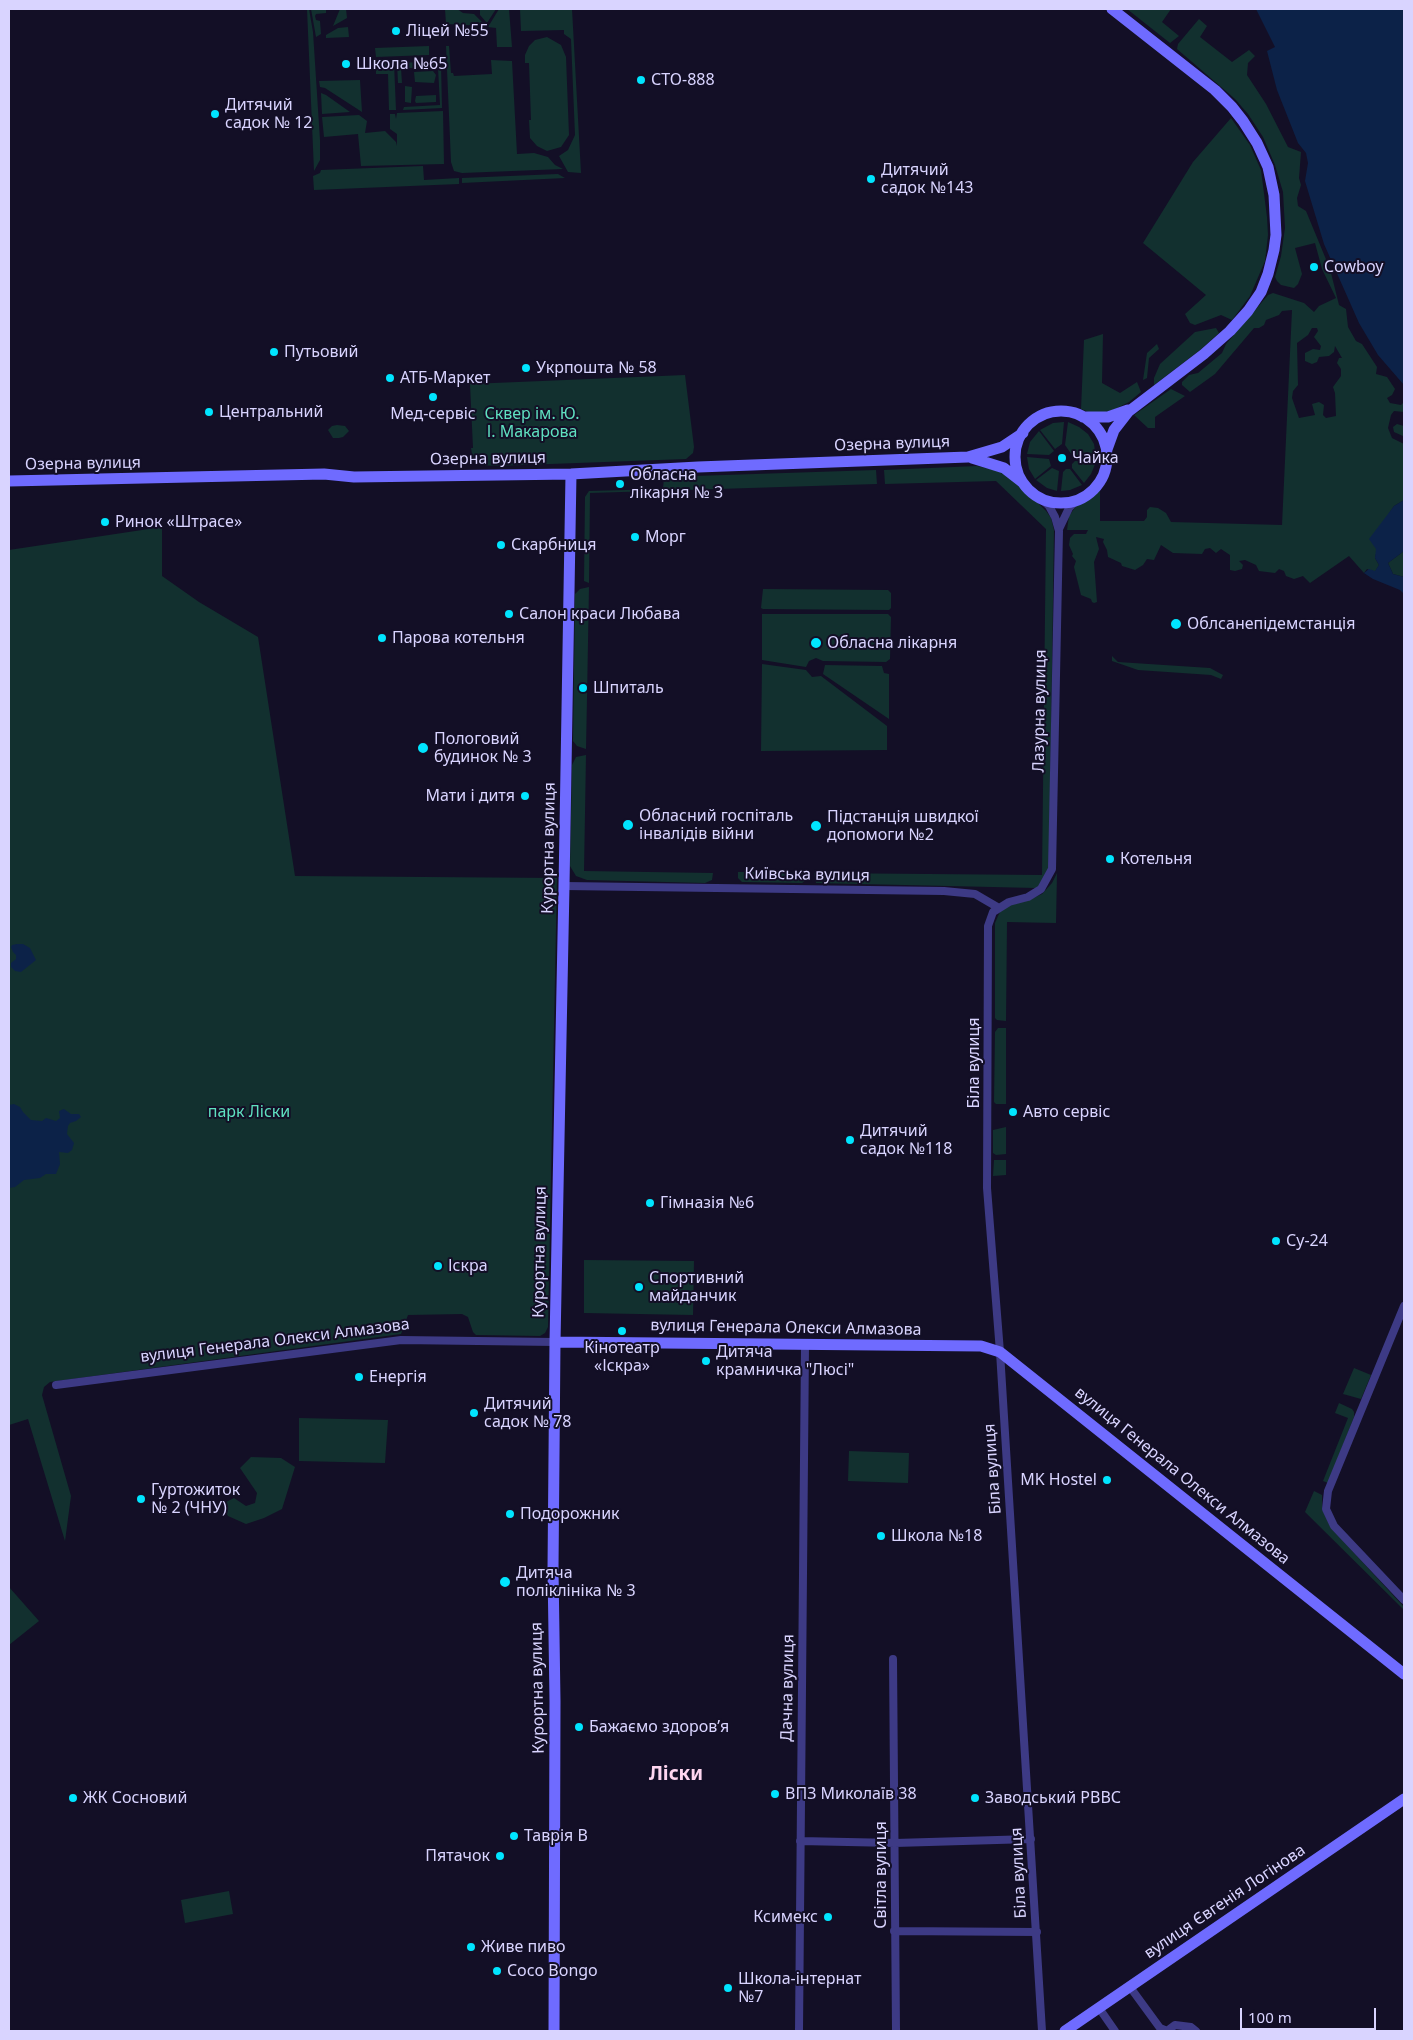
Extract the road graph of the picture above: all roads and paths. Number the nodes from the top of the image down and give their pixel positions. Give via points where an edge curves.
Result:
1 (1112, 9) edge
2 (1132, 408) junction
3 (1082, 416) junction
4 (1022, 433) junction
5 (1106, 452) junction
6 (968, 457) junction
7 (571, 474) junction
8 (9, 481) edge
9 (1024, 483) junction
10 (1040, 498) junction
11 (1078, 500) junction
12 (1059, 531) junction
13 (564, 886) junction
14 (999, 908) junction
15 (1404, 1306) edge
16 (554, 1342) junction
17 (805, 1344) junction
18 (1000, 1352) junction
19 (56, 1385) dead end
20 (1404, 1600) edge
21 (893, 1659) dead end
22 (1404, 1674) edge
23 (1404, 1799) edge
24 (1031, 1839) junction
25 (800, 1841) junction
26 (895, 1843) junction
27 (894, 1932) junction
28 (1036, 1932) junction
29 (1130, 1987) junction
30 (1099, 2008) junction
31 (554, 2031) edge
32 (799, 2031) edge
33 (896, 2031) edge
34 (1042, 2031) edge
35 (1065, 2031) edge
36 (1115, 2031) edge
37 (1196, 2031) edge

1 - 2 street via 1232,107 1265,160 1271,179 1276,235 1271,265 1261,292 1248,311 1204,354
2 - 3 street via 1108,417
2 - 5 street via 1116,425
3 - 4 street via 1051,413 1033,421
3 - 5 street via 1101,435
4 - 6 street, Озерна вулиця via 1002,447
4 - 9 street via 1016,462
5 - 11 street via 1102,478 1092,491
6 - 7 street, Озерна вулиця
6 - 9 street, Озерна вулиця via 1004,468
7 - 8 street, Озерна вулиця via 354,477 324,474
7 - 13 street, Курортна вулиця
9 - 10 street
10 - 11 street via 1059,503
10 - 12 street, Лазурна вулиця via 1052,512
11 - 12 street, Лазурна вулиця via 1066,514
12 - 14 street, Лазурна вулиця via 1052,869 1040,889
13 - 14 street, Київська вулиця via 944,891 975,894
13 - 16 street, Курортна вулиця
14 - 18 street, Біла вулиця via 992,912 988,926 988,1188
15 - 20 street via 1328,1491 1326,1509 1334,1526
16 - 17 street, вулиця Генерала Олекси Алмазова
16 - 19 street, вулиця Генерала Олекси Алмазова via 401,1340
16 - 31 street, Курортна вулиця
17 - 18 street, вулиця Генерала Олекси Алмазова via 981,1346
17 - 25 street, Дачна вулиця
18 - 22 street, вулиця Генерала Олекси Алмазова
18 - 24 street, Біла вулиця
21 - 26 street, Світла вулиця
23 - 29 street, вулиця Євгенія Логінова
24 - 26 street
24 - 28 street, Біла вулиця
25 - 26 street
25 - 32 street, Дачна вулиця
26 - 27 street, Світла вулиця
27 - 28 street
27 - 33 street, Світла вулиця
28 - 34 street, Біла вулиця
29 - 30 street, вулиця Євгенія Логінова
29 - 37 street via 1160,2028 1167,2031 1174,2025 1191,2027
30 - 35 street, вулиця Євгенія Логінова
30 - 36 street

